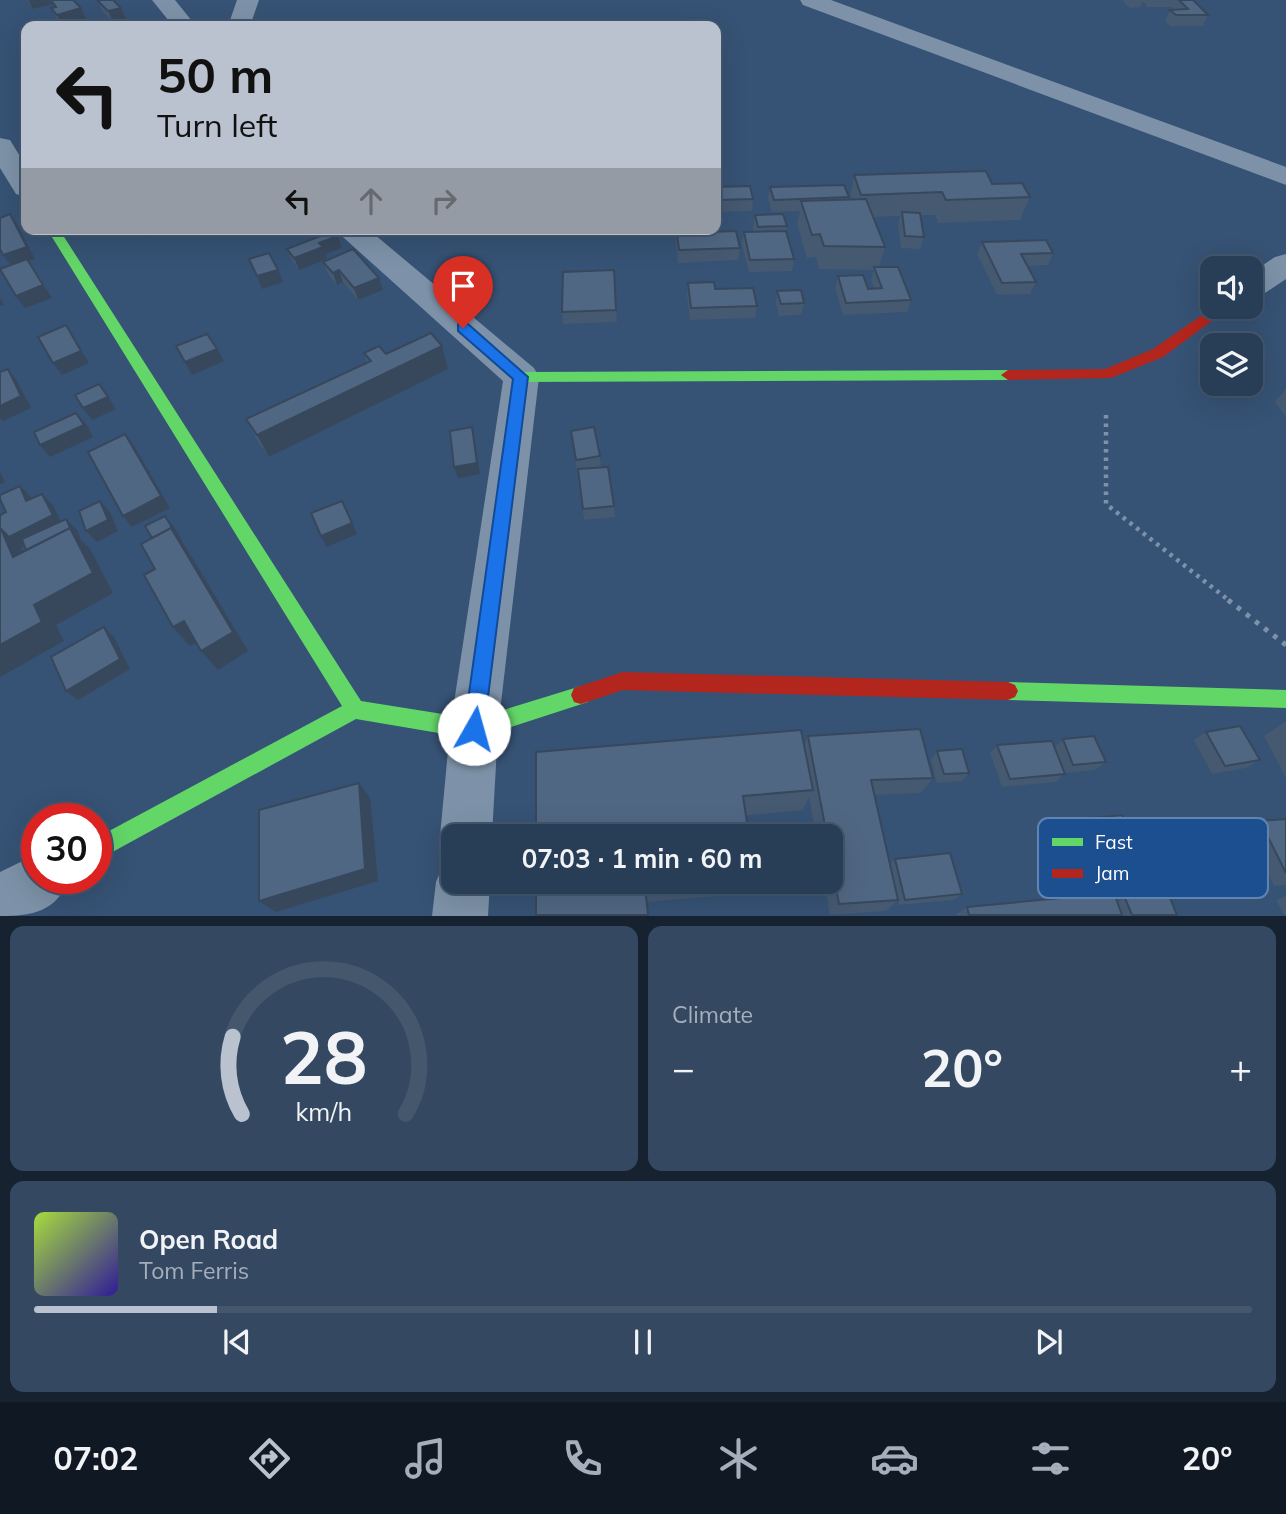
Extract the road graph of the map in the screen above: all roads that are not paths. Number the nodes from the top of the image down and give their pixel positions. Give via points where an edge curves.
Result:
1 (163, 0) edge
2 (248, 0) edge
3 (811, 0) edge
4 (180, 21) edge
5 (241, 21) edge
6 (0, 146) edge
7 (1286, 177) edge
8 (21, 180) edge
9 (56, 235) edge
10 (356, 235) edge
11 (1286, 264) edge
12 (1263, 280) edge
13 (1206, 319) edge
14 (520, 377) junction
15 (1286, 699) edge
16 (355, 709) junction
17 (474, 729) junction
18 (467, 824) edge
19 (112, 841) edge
20 (21, 890) edge
21 (462, 894) edge
22 (0, 902) edge
23 (460, 915) edge

1 - 4 street
2 - 5 street
3 - 7 street
6 - 8 street
9 - 16 street
10 - 14 street
11 - 12 street
13 - 14 street via 1158,353 1106,374
14 - 17 street
15 - 17 street via 623,681
16 - 17 street
16 - 19 street
17 - 18 street
20 - 22 street
21 - 23 street

